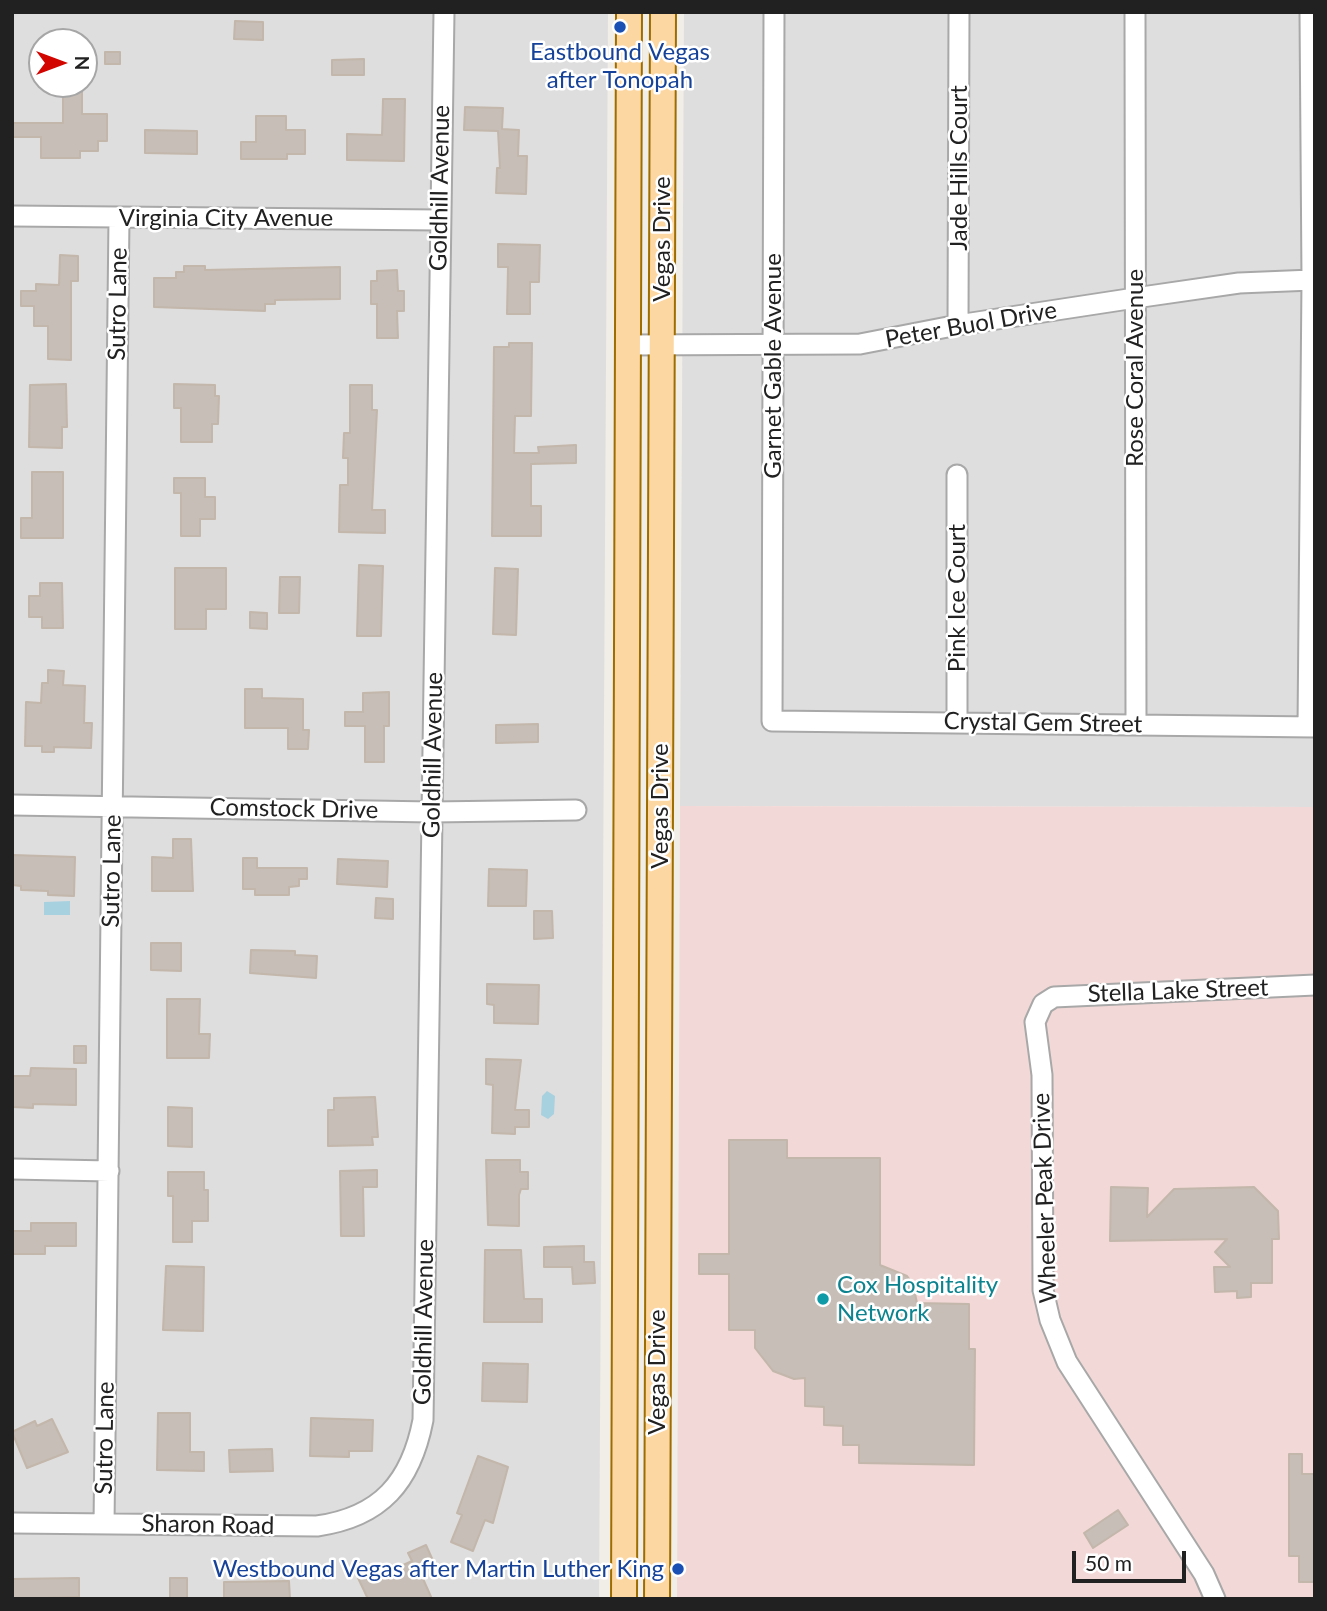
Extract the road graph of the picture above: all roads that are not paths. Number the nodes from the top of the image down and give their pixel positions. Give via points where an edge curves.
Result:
1 (444, 12) edge
2 (629, 12) edge
3 (663, 12) edge
4 (774, 12) edge
5 (959, 12) edge
6 (1135, 12) edge
7 (1310, 12) edge
8 (12, 216) edge
9 (119, 218) junction
10 (439, 219) junction
11 (1312, 279) junction
12 (1135, 298) junction
13 (958, 325) junction
14 (627, 345) junction
15 (662, 345) junction
16 (773, 346) junction
17 (957, 475) dead end
18 (772, 721) joint
19 (957, 721) junction
20 (1136, 724) junction
21 (1311, 727) edge
22 (12, 805) edge
23 (113, 807) junction
24 (576, 810) dead end
25 (432, 812) junction
26 (659, 943) junction
27 (626, 944) junction
28 (1315, 985) edge
29 (1043, 1004) joint
30 (12, 1169) edge
31 (109, 1171) junction
32 (393, 1490) joint
33 (12, 1523) edge
34 (104, 1524) junction
35 (624, 1599) edge
36 (657, 1599) edge
37 (1215, 1599) edge

1 - 10 street, Goldhill Avenue
2 - 14 main road, Vegas Drive
3 - 15 main road, Vegas Drive
4 - 16 street, Garnet Gable Avenue
5 - 13 street, Jade Hills Court
6 - 12 street, Rose Coral Avenue
7 - 11 street
8 - 9 street, Virginia City Avenue
9 - 10 street, Virginia City Avenue
9 - 23 street, Sutro Lane
10 - 25 street, Goldhill Avenue
11 - 12 street, Peter Buol Drive via 1239,283
11 - 21 street
12 - 13 street, Peter Buol Drive
12 - 20 street, Rose Coral Avenue
13 - 16 street, Peter Buol Drive via 860,344
14 - 15 street, Peter Buol Drive
14 - 27 main road, Vegas Drive
15 - 16 street, Peter Buol Drive
15 - 26 main road, Vegas Drive
16 - 18 street, Garnet Gable Avenue
17 - 19 street, Pink Ice Court
18 - 19 street, Crystal Gem Street
19 - 20 street, Crystal Gem Street
20 - 21 street, Crystal Gem Street
22 - 23 street, Comstock Drive
23 - 25 street, Comstock Drive
23 - 31 street, Sutro Lane
24 - 25 street, Comstock Drive
25 - 32 street, Goldhill Avenue via 423,1420 417,1449
26 - 27 main road
26 - 36 main road, Vegas Drive
27 - 35 main road, Vegas Drive
28 - 29 street, Stella Lake Street via 1066,996
29 - 37 street, Wheeler Peak Drive via 1035,1022 1042,1075 1043,1290 1050,1320 1067,1362 1205,1574
30 - 31 street
31 - 34 street, Sutro Lane
32 - 34 street, Sharon Road via 357,1517 317,1526
33 - 34 street, Sharon Road

